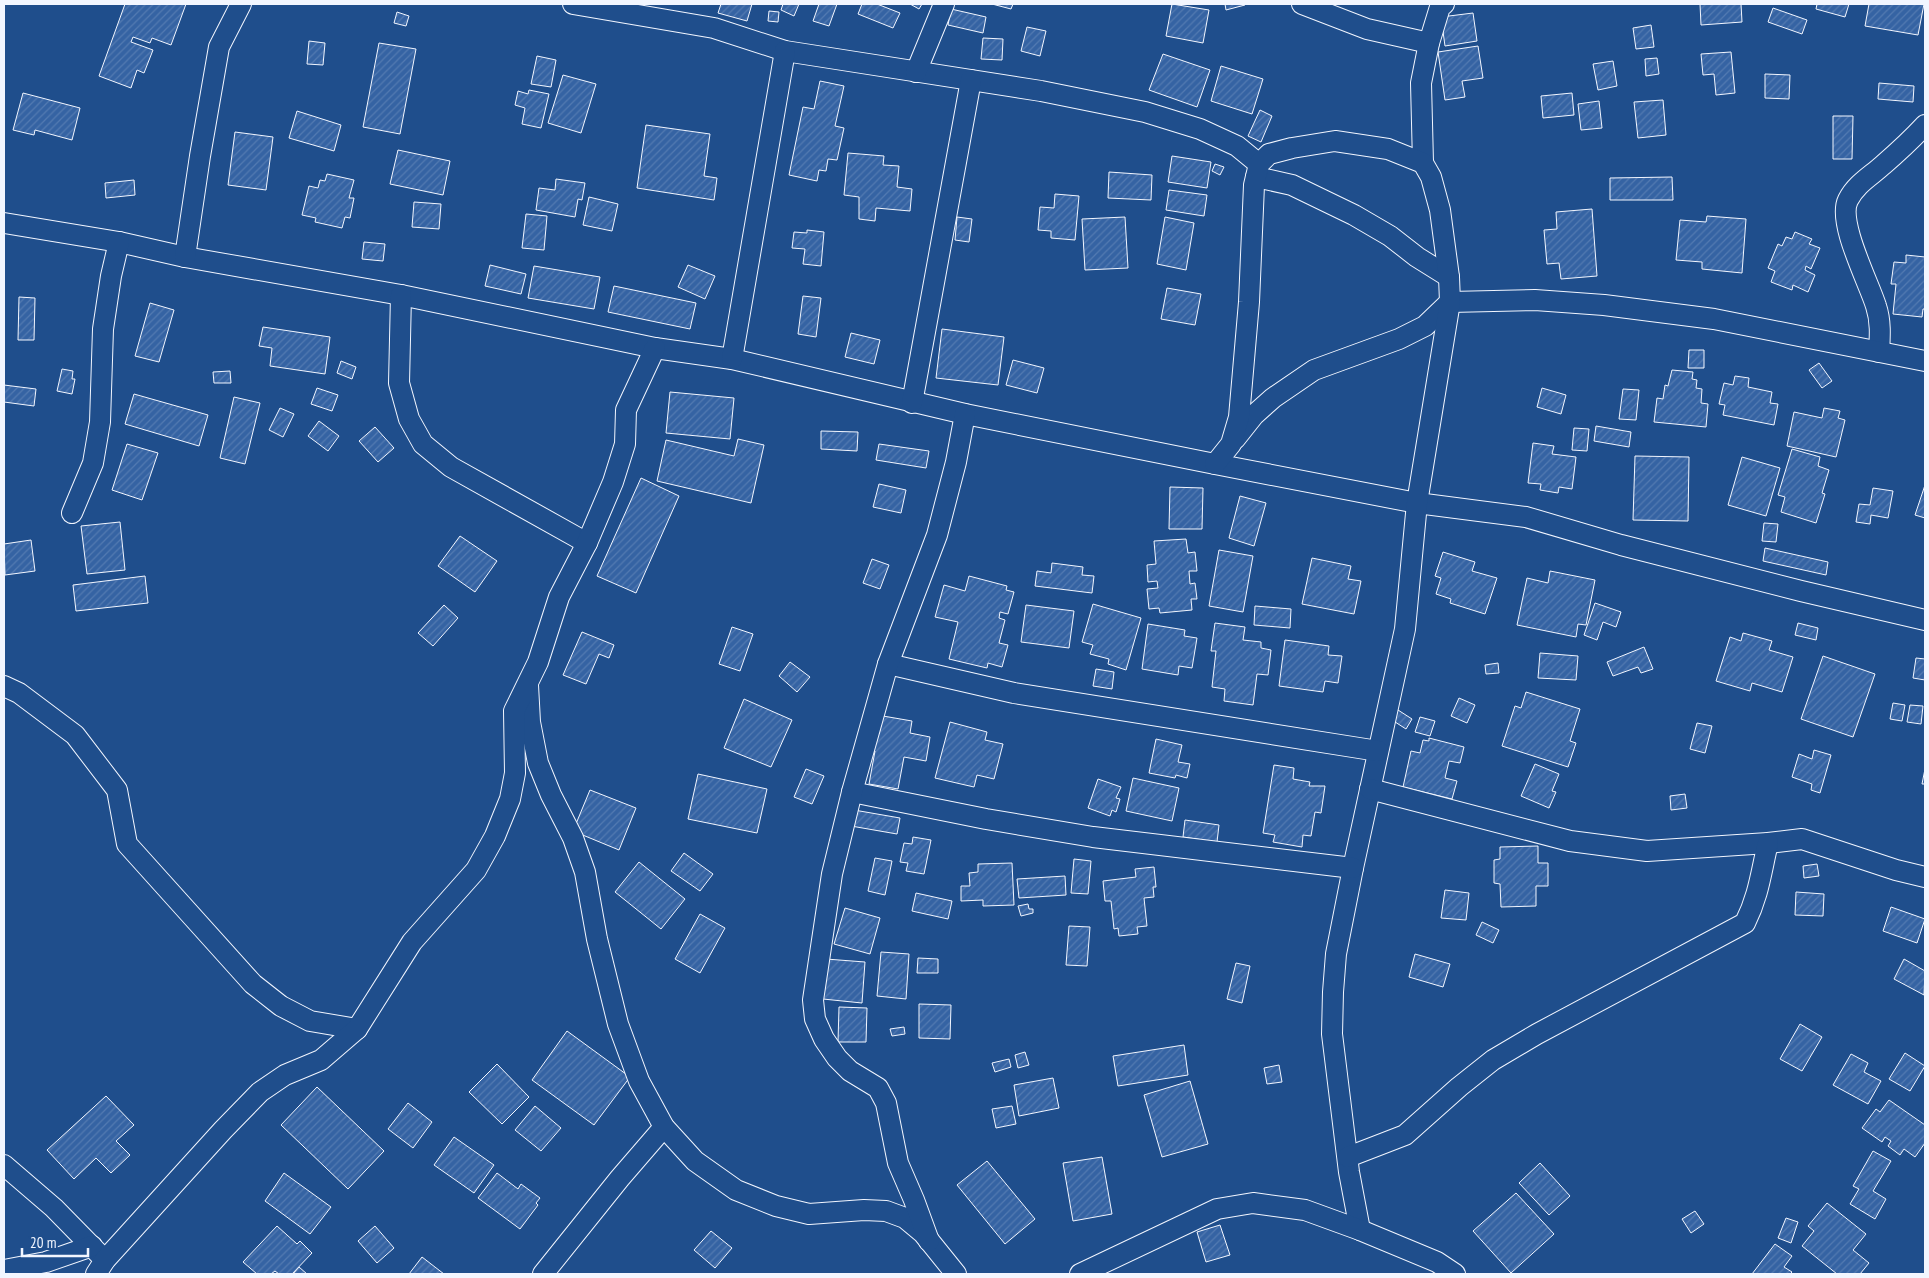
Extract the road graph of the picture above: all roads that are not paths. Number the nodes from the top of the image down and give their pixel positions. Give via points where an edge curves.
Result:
1 (572, 4) edge
2 (944, 4) edge
3 (1302, 4) edge
4 (1444, 4) edge
5 (242, 6) edge
6 (1429, 42) junction
7 (785, 51) junction
8 (916, 72) junction
9 (971, 80) junction
10 (1925, 125) edge
11 (1423, 163) junction
12 (1257, 170) junction
13 (4, 223) edge
14 (119, 242) junction
15 (185, 257) junction
16 (1449, 277) junction
17 (401, 295) junction
18 (1450, 302) junction
19 (655, 348) junction
20 (1879, 352) junction
21 (732, 359) junction
22 (1925, 362) edge
23 (912, 403) junction
24 (965, 414) junction
25 (1230, 444) junction
26 (1216, 464) junction
27 (1417, 503) junction
28 (72, 513) dead end
29 (587, 542) junction
30 (1925, 620) edge
31 (888, 664) junction
32 (528, 683) junction
33 (4, 686) edge
34 (1378, 751) junction
35 (1370, 789) junction
36 (852, 792) junction
37 (1768, 843) junction
38 (1353, 868) junction
39 (1925, 877) edge
40 (357, 1029) junction
41 (664, 1127) junction
42 (1348, 1157) junction
43 (4, 1166) edge
44 (1360, 1230) junction
45 (929, 1241) junction
46 (98, 1260) edge
47 (4, 1270) edge
48 (543, 1274) edge
49 (956, 1274) edge
50 (1080, 1274) edge
51 (1454, 1274) edge

1 - 7 street via 714,28
2 - 8 street
3 - 6 street via 1367,29
4 - 6 street
5 - 15 street via 219,47
6 - 11 street via 1421,83
7 - 8 street
7 - 21 street
8 - 9 street
9 - 12 street via 1145,112 1200,129 1237,146
9 - 23 street
10 - 20 street via 1859,184 1847,202 1848,227 1876,306 1880,328
11 - 12 street via 1388,149 1335,141 1270,154
11 - 16 street via 1431,177 1440,210
12 - 16 street via 1354,215
12 - 25 street via 1244,376 1239,417
13 - 14 street
14 - 15 street
14 - 28 street via 102,329 100,422 93,463
15 - 17 street
16 - 18 street
17 - 19 street
17 - 29 street via 399,383 409,419 423,444 451,467
18 - 20 street via 1535,300 1604,305 1714,318
18 - 25 street via 1425,326 1399,339 1314,370 1273,398
18 - 27 street
19 - 21 street
19 - 29 street via 626,410 625,444 613,482
20 - 22 street
21 - 23 street
23 - 24 street
24 - 26 street
24 - 31 street via 937,535
25 - 26 street
26 - 27 street
27 - 30 street via 1526,517 1630,547
27 - 34 street via 1405,629
29 - 32 street via 559,597
31 - 34 street via 1014,693
31 - 36 street
32 - 40 street via 514,710 515,773 510,799 495,836 476,870 412,942
32 - 41 street via 530,722 538,763 574,838 585,872 597,940 630,1059
33 - 40 street via 19,693 75,735 117,790 127,844 253,984 281,1006 310,1021
34 - 35 street
35 - 37 street via 1570,841 1599,845 1647,851
35 - 38 street
36 - 38 street via 1092,837
36 - 45 street via 827,900 812,1000 815,1019 837,1058 850,1071 878,1088 886,1103 898,1163
37 - 39 street via 1802,839
37 - 42 street via 1753,907 1744,923 1493,1060 1405,1135
38 - 42 street via 1336,954 1332,1034
40 - 46 street via 321,1060 285,1075 260,1092
41 - 45 street via 695,1160 736,1190 776,1206 810,1214 864,1210 886,1212 905,1218
41 - 48 street
42 - 44 street
43 - 46 street via 54,1208
44 - 50 street via 1305,1210 1254,1203 1217,1209
44 - 51 street via 1437,1262
45 - 49 street
46 - 47 street via 46,1262

